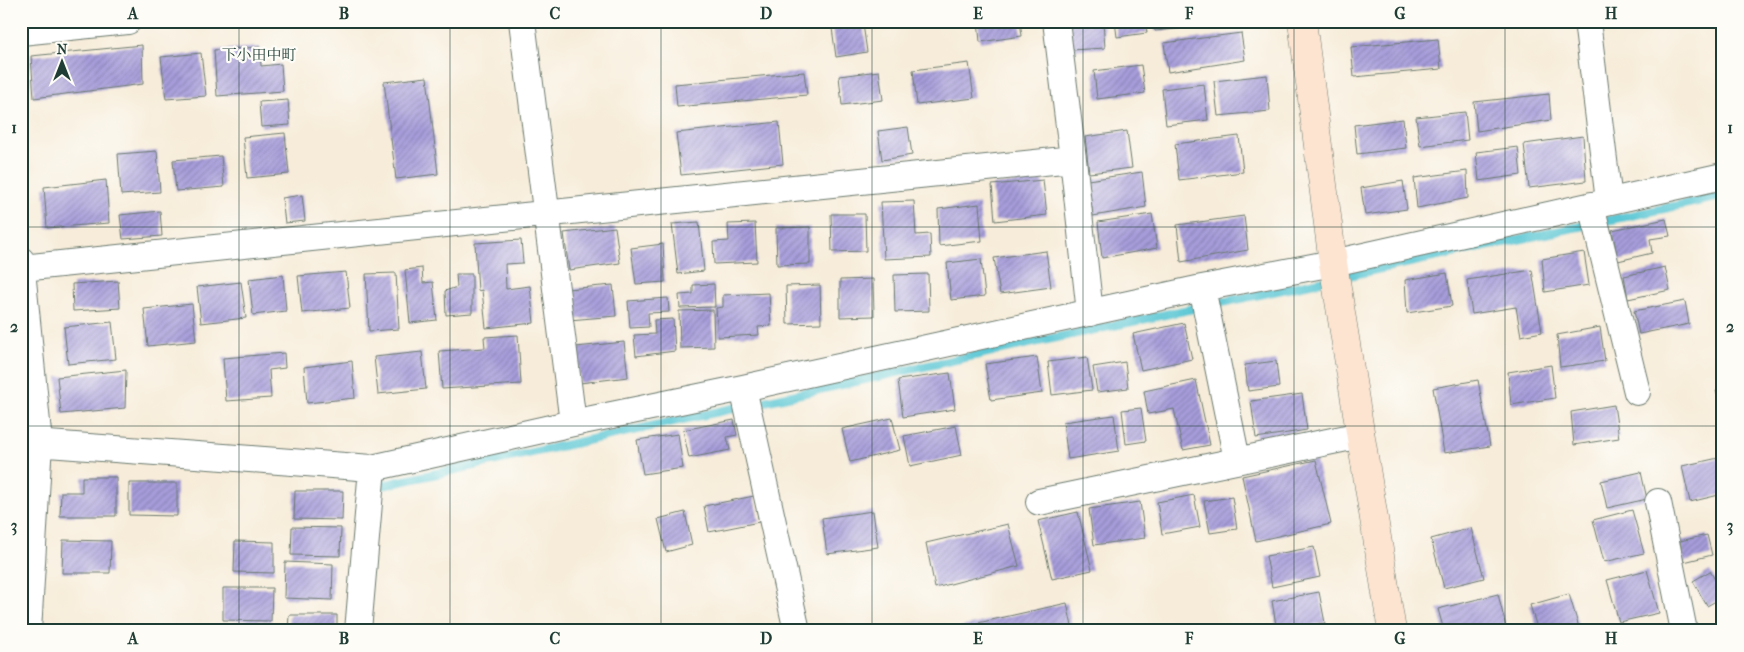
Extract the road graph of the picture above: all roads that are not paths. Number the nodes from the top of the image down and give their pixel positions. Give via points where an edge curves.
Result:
1 (128, 21) edge
2 (522, 21) edge
3 (1056, 21) edge
4 (1302, 21) edge
5 (1587, 21) edge
6 (21, 32) edge
7 (1073, 159) junction
8 (1723, 176) edge
9 (1600, 203) junction
10 (547, 213) junction
11 (1333, 263) junction
12 (22, 264) edge
13 (1202, 288) junction
14 (1090, 313) junction
15 (743, 388) junction
16 (1637, 392) dead end
17 (573, 423) junction
18 (1361, 435) junction
19 (30, 443) edge
20 (1237, 460) junction
21 (372, 468) junction
22 (1039, 502) dead end
23 (1658, 502) dead end
24 (28, 631) edge
25 (358, 631) edge
26 (797, 631) edge
27 (1392, 631) edge
28 (1684, 631) edge

1 - 6 street
2 - 10 street
3 - 7 street
4 - 11 street
5 - 9 street
7 - 10 street
7 - 14 street
8 - 9 street
9 - 11 street
9 - 16 street
10 - 12 street
10 - 17 street
11 - 13 street
11 - 18 street
12 - 19 street
13 - 14 street
13 - 20 street
14 - 15 street
15 - 17 street
15 - 26 street
17 - 21 street
18 - 20 street
18 - 27 street
19 - 21 street
19 - 24 street
20 - 22 street
21 - 25 street
23 - 28 street

